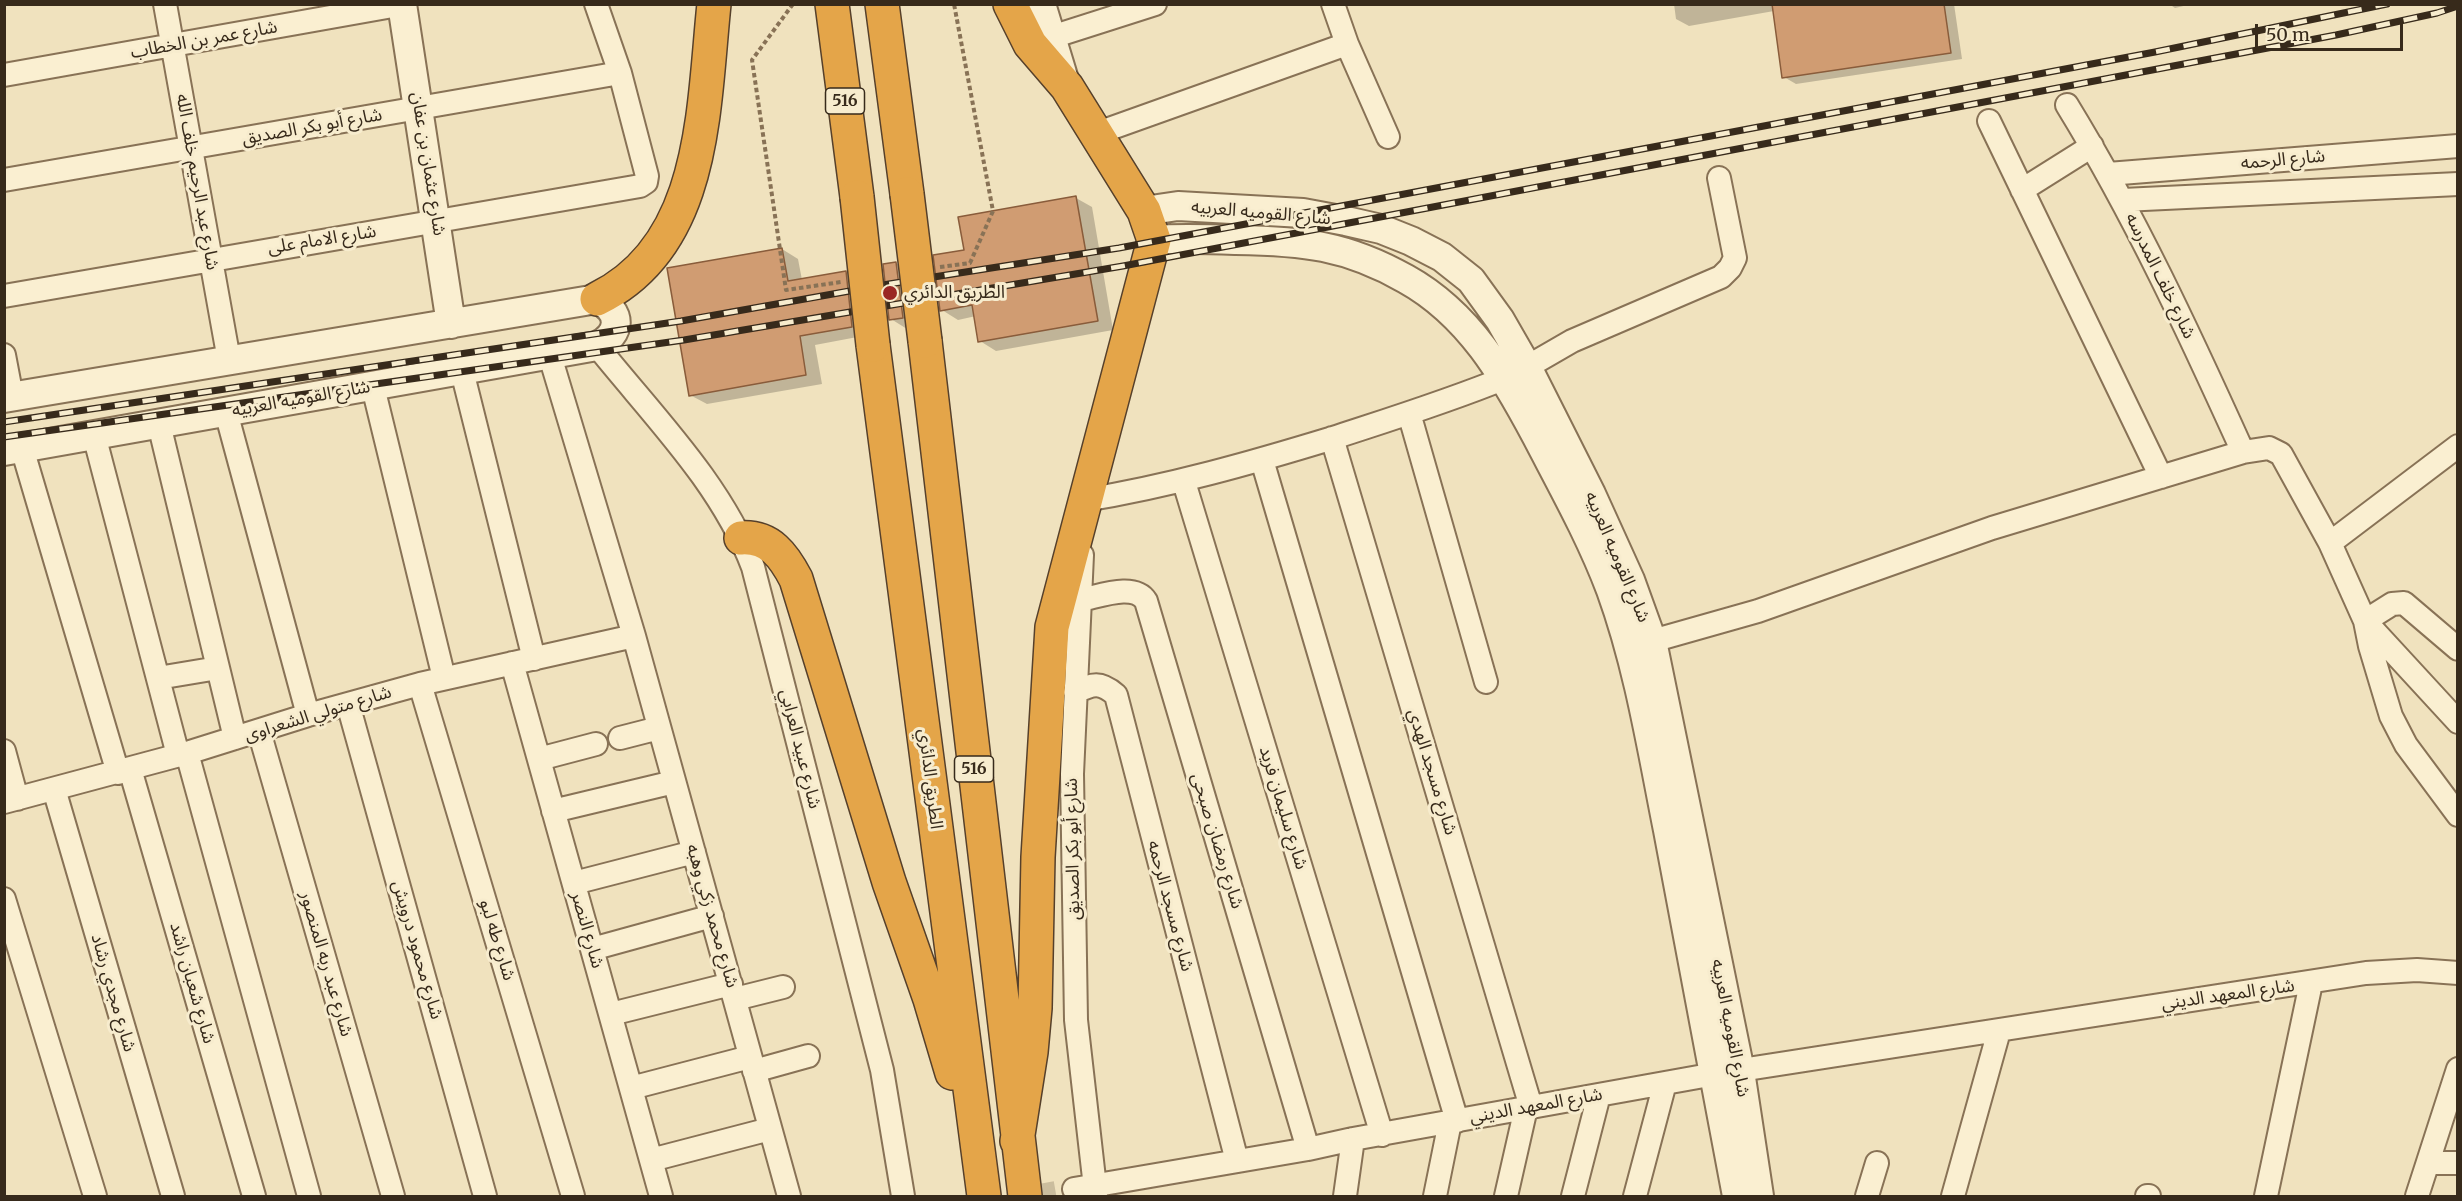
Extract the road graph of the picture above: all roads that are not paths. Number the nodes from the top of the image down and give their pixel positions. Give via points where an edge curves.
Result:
1 (165, 4) edge
2 (596, 4) edge
3 (714, 4) edge
4 (832, 4) edge
5 (882, 4) edge
6 (1010, 4) edge
7 (1041, 4) edge
8 (1155, 4) edge
9 (1333, 4) edge
10 (403, 5) edge
11 (1041, 41) junction
12 (1347, 44) junction
13 (173, 45) junction
14 (620, 73) junction
15 (4, 75) edge
16 (2067, 105) dead end
17 (420, 108) junction
18 (1989, 121) dead end
19 (1095, 134) junction
20 (1388, 137) dead end
21 (2092, 146) junction
22 (2457, 146) edge
23 (191, 148) junction
24 (2108, 174) junction
25 (1719, 178) dead end
26 (4, 180) edge
27 (2457, 184) edge
28 (2022, 190) junction
29 (2123, 200) junction
30 (436, 221) junction
31 (1149, 226) junction
32 (211, 259) junction
33 (4, 296) edge
34 (597, 299) junction
35 (451, 324) junction
36 (597, 346) junction
37 (4, 355) edge
38 (550, 356) junction
39 (229, 360) junction
40 (462, 371) junction
41 (1516, 372) junction
42 (373, 387) junction
43 (8, 397) edge
44 (226, 412) junction
45 (1409, 413) junction
46 (159, 424) junction
47 (94, 435) junction
48 (1332, 438) junction
49 (2457, 446) edge
50 (13, 449) edge
51 (2243, 452) junction
52 (1262, 460) junction
53 (2162, 477) junction
54 (1184, 482) junction
55 (1085, 500) junction
56 (741, 538) junction
57 (2330, 543) junction
58 (1080, 600) junction
59 (2366, 621) junction
60 (634, 636) junction
61 (1652, 640) junction
62 (2457, 649) edge
63 (523, 661) junction
64 (218, 668) junction
65 (158, 678) junction
66 (444, 678) junction
67 (1486, 682) dead end
68 (420, 684) junction
69 (1075, 692) junction
70 (348, 704) junction
71 (308, 715) junction
72 (2457, 722) edge
73 (659, 728) junction
74 (259, 730) junction
75 (235, 738) junction
76 (620, 738) dead end
77 (596, 744) dead end
78 (4, 751) edge
79 (183, 754) junction
80 (539, 759) junction
81 (124, 771) junction
82 (674, 782) junction
83 (54, 789) junction
84 (11, 801) edge
85 (553, 811) junction
86 (2457, 815) edge
87 (694, 852) junction
88 (574, 883) junction
89 (4, 899) edge
90 (712, 916) junction
91 (592, 949) junction
92 (2457, 973) edge
93 (2311, 983) junction
94 (783, 987) dead end
95 (733, 991) junction
96 (611, 1014) junction
97 (1999, 1031) junction
98 (808, 1056) dead end
99 (752, 1064) junction
100 (2457, 1069) edge
101 (1727, 1073) junction
102 (1665, 1083) junction
103 (631, 1088) junction
104 (2454, 1094) edge
105 (1599, 1095) junction
106 (1529, 1107) junction
107 (1453, 1121) junction
108 (770, 1129) junction
109 (1382, 1134) junction
110 (1353, 1139) junction
111 (1017, 1141) junction
112 (1308, 1149) junction
113 (651, 1160) junction
114 (1237, 1161) junction
115 (1876, 1163) dead end
116 (2428, 1163) junction
117 (2457, 1163) edge
118 (983, 1185) edge
119 (1088, 1190) edge
120 (95, 1197) edge
121 (172, 1197) edge
122 (254, 1197) edge
123 (309, 1197) edge
124 (393, 1197) edge
125 (485, 1197) edge
126 (573, 1197) edge
127 (661, 1197) edge
128 (789, 1197) edge
129 (903, 1197) edge
130 (1025, 1197) edge
131 (1345, 1197) edge
132 (1435, 1197) edge
133 (1506, 1197) edge
134 (1573, 1197) edge
135 (1635, 1197) edge
136 (1737, 1197) edge
137 (1759, 1197) edge
138 (1867, 1197) edge
139 (1953, 1197) edge
140 (2266, 1197) edge
141 (2417, 1197) edge

1 - 13 street, شارع عبد الرحيم خلف الله
2 - 14 street
3 - 34 highway via 698,150 674,224 657,252 635,276
4 - 118 highway, الطريق الدائري / 516, bridge
5 - 111 highway, 516, bridge
6 - 11 highway
7 - 11 street
8 - 11 street
9 - 12 street
10 - 13 street, شارع عمر بن الخطاب
10 - 17 street, شارع عثمان بن عفان
11 - 19 highway
12 - 19 street
12 - 20 street
13 - 15 street, شارع عمر بن الخطاب
13 - 23 street, شارع عبد الرحيم خلف الله
14 - 17 street, شارع أبو بكر الصديق
14 - 30 street, شارع الامام على via 646,182
16 - 21 street, شارع خلف المدرسه
17 - 23 street, شارع أبو بكر الصديق
17 - 30 street, شارع عثمان بن عفان
18 - 28 street
19 - 31 highway
21 - 24 street, شارع خلف المدرسه
21 - 28 street
22 - 24 street, شارع الرحمه
23 - 26 street, شارع أبو بكر الصديق
23 - 32 street, شارع عبد الرحيم خلف الله
24 - 29 street, شارع خلف المدرسه
25 - 41 street via 1735,258 1720,277 1572,341
27 - 29 street
28 - 53 street
29 - 51 street, شارع خلف المدرسه via 2180,312
30 - 32 street, شارع الامام على
30 - 35 street, شارع عثمان بن عفان
31 - 41 street, شارع القوميه العربيه via 1296,241 1373,262 1441,303
31 - 41 street, شارع القوميه العربيه via 1178,206 1303,213 1381,229 1442,257 1471,280 1500,320
31 - 55 highway
32 - 33 street, شارع الامام على
32 - 39 street, شارع عبد الرحيم خلف الله
34 - 35 street
34 - 36 street via 614,312 616,323 607,342
35 - 39 street
36 - 38 street, شارع القوميه العربيه
36 - 56 street, شارع عبيد العرابي via 710,485
37 - 43 street
38 - 40 street, شارع القوميه العربيه
38 - 60 street, شارع محمد زكي وهبه
39 - 43 street
40 - 42 street, شارع القوميه العربيه
40 - 63 street, شارع النصر
41 - 45 street via 1467,394
41 - 61 street, شارع القوميه العربيه via 1591,494
41 - 101 street, شارع القوميه العربيه via 1598,558 1623,626
42 - 44 street, شارع القوميه العربيه
42 - 66 street
44 - 46 street, شارع القوميه العربيه
44 - 71 street
45 - 48 street
45 - 67 street
46 - 47 street, شارع القوميه العربيه
46 - 64 street
47 - 50 street, شارع القوميه العربيه
47 - 65 street
48 - 52 street
48 - 106 street, شارع مسجد الهدي
49 - 57 street
50 - 81 street, شارع شعبان راشد
51 - 53 street
51 - 57 street via 2269,448 2281,454
52 - 54 street
52 - 107 street
53 - 61 street via 1992,528 1758,611
54 - 55 street
54 - 109 street, شارع سليمان فريد
55 - 58 street, شارع أبو بكر الصديق
55 - 111 highway via 1052,627 1038,857 1035,1008
56 - 118 highway via 754,537 768,543 780,553 796,579 889,882 930,999
56 - 129 street, شارع عبيد العرابي via 753,567 882,1070
57 - 59 street
58 - 69 street, شارع أبو بكر الصديق
58 - 112 street, شارع رمضان صبحى via 1130,591 1146,601
59 - 62 street via 2392,604 2404,603
59 - 72 street
59 - 86 street via 2391,716 2406,745
60 - 63 street, شارع متولي الشعراوى
60 - 73 street, شارع محمد زكي وهبه
61 - 101 street, شارع القوميه العربيه
63 - 66 street, شارع متولي الشعراوى
63 - 80 street, شارع النصر
64 - 65 street
64 - 75 street
65 - 79 street
66 - 68 street, شارع متولي الشعراوى
68 - 70 street, شارع متولي الشعراوى
68 - 126 street, شارع طه لبو
69 - 114 street, شارع مسجد الرحمه via 1090,685 1105,686 1116,695
69 - 119 street, شارع أبو بكر الصديق via 1072,774 1076,1020
70 - 71 street, شارع متولي الشعراوى
70 - 125 street, شارع محمود درويش
71 - 74 street, شارع متولي الشعراوى
73 - 76 street
73 - 82 street, شارع محمد زكي وهبه
74 - 75 street, شارع متولي الشعراوى
74 - 124 street, شارع عبد ربه المنصور
75 - 79 street, شارع متولي الشعراوى
77 - 80 street
78 - 84 street
79 - 81 street, شارع متولي الشعراوى
79 - 123 street
80 - 85 street, شارع النصر
81 - 83 street, شارع متولي الشعراوى
81 - 122 street, شارع شعبان راشد
82 - 85 street
82 - 87 street, شارع محمد زكي وهبه
83 - 84 street, شارع متولي الشعراوى
83 - 121 street, شارع مجدي رشاد
85 - 88 street, شارع النصر
87 - 88 street
87 - 90 street, شارع محمد زكي وهبه
88 - 91 street, شارع النصر
89 - 120 street
90 - 91 street
90 - 95 street, شارع محمد زكي وهبه
91 - 96 street, شارع النصر
92 - 93 street, شارع المعهد الديني via 2417,969
93 - 97 street, شارع المعهد الديني
93 - 140 street
94 - 95 street
95 - 96 street
95 - 99 street, شارع محمد زكي وهبه
96 - 103 street, شارع النصر
97 - 101 street, شارع المعهد الديني
97 - 139 street
98 - 99 street
99 - 103 street
99 - 108 street, شارع محمد زكي وهبه
100 - 104 street
101 - 102 street, شارع المعهد الديني
101 - 136 street, شارع القوميه العربيه
101 - 137 street, شارع القوميه العربيه
102 - 105 street, شارع المعهد الديني
102 - 135 street
103 - 113 street, شارع النصر
104 - 116 street
105 - 106 street, شارع المعهد الديني
105 - 134 street
106 - 107 street, شارع المعهد الديني
106 - 133 street
107 - 109 street, شارع المعهد الديني
107 - 132 street
108 - 113 street
108 - 128 street, شارع محمد زكي وهبه
109 - 110 street, شارع المعهد الديني
110 - 112 street, شارع المعهد الديني
110 - 131 street
111 - 130 highway, 516
112 - 114 street, شارع المعهد الديني
113 - 127 street, شارع النصر
114 - 119 street, شارع المعهد الديني
115 - 138 street
116 - 117 street
116 - 141 street

